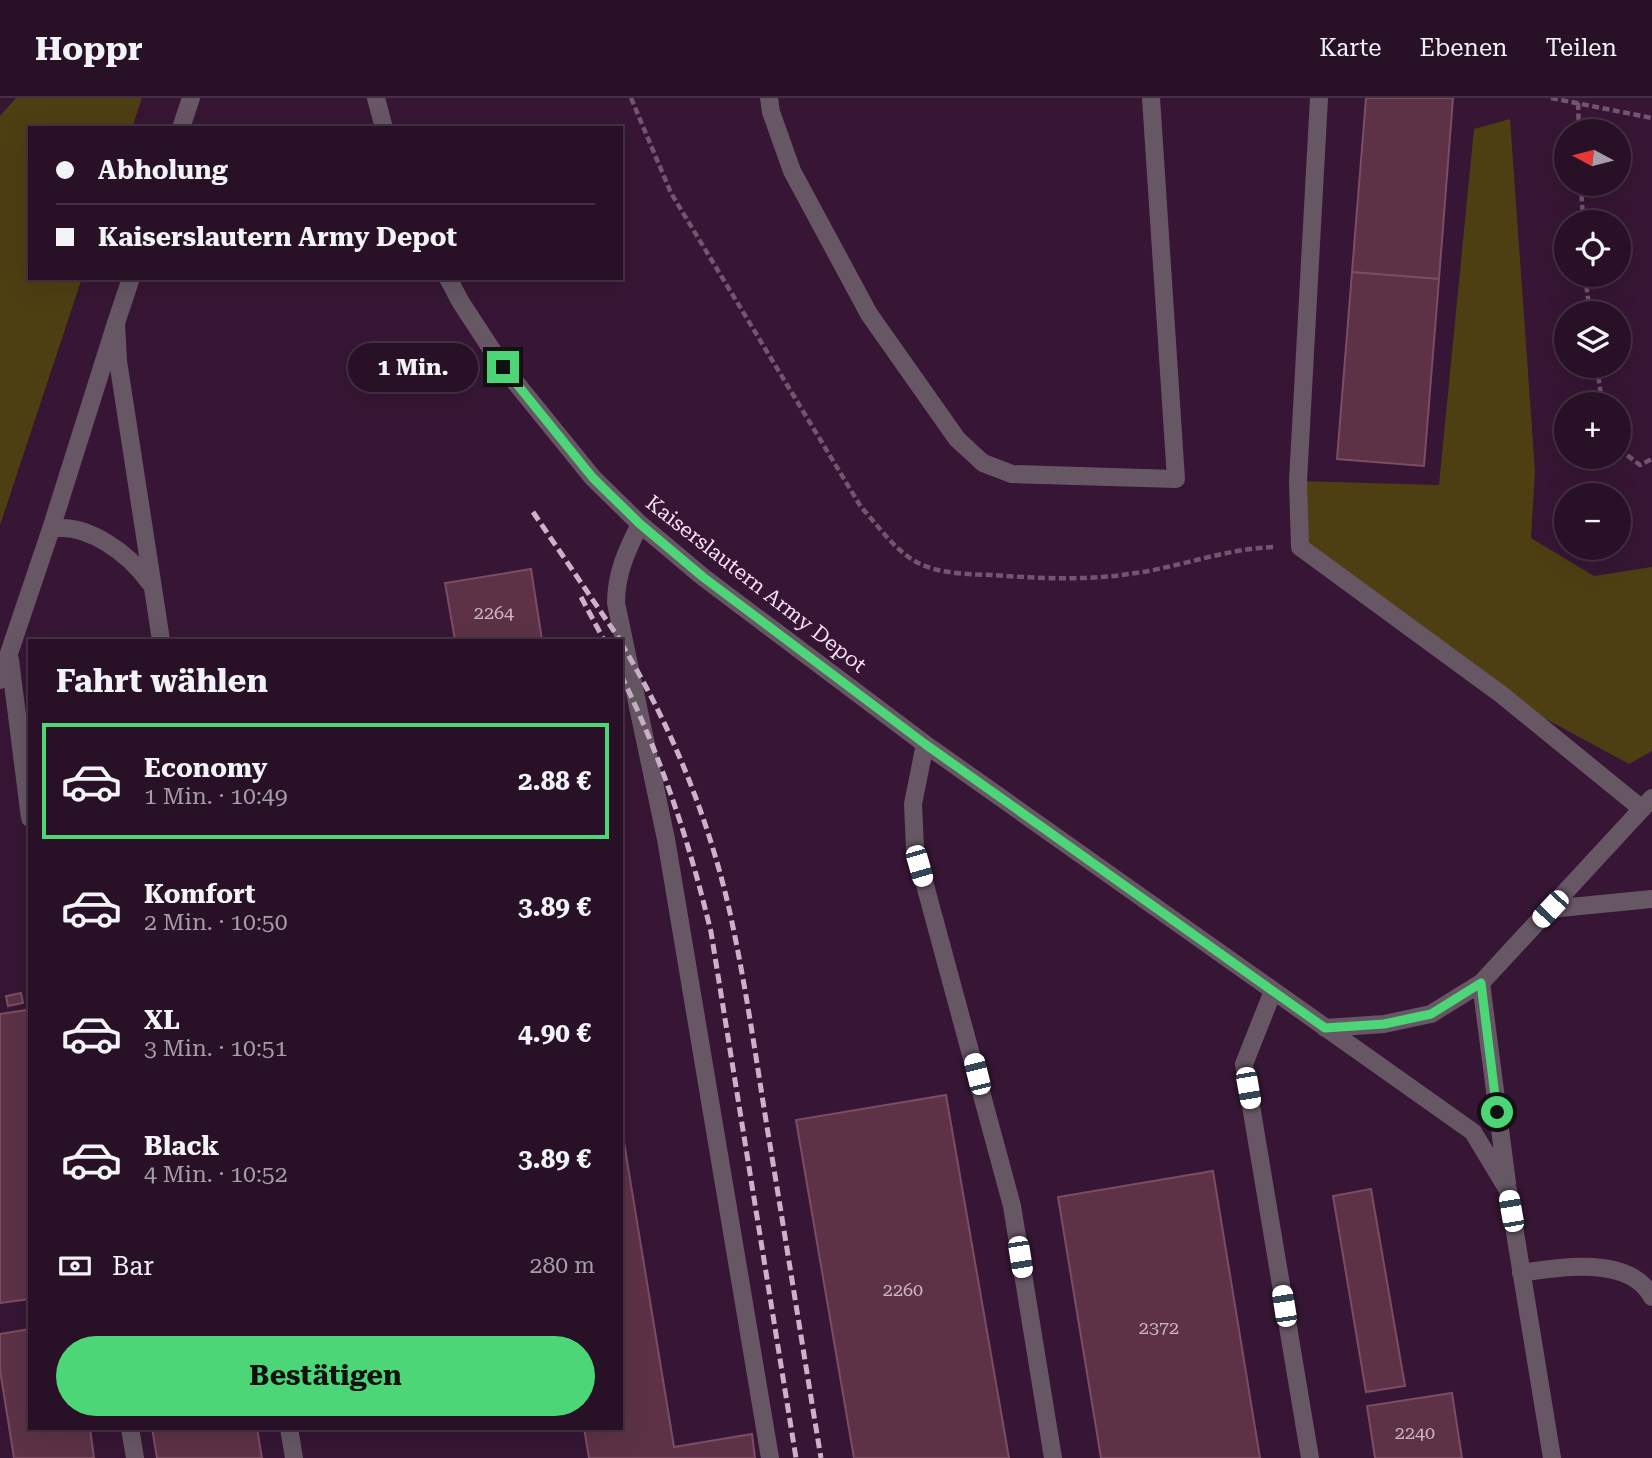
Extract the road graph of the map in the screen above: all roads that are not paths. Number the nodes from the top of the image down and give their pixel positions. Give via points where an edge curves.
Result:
1 (191, 98) edge
2 (376, 98) edge
3 (769, 98) edge
4 (1151, 98) edge
5 (1319, 98) edge
6 (182, 126) edge
7 (383, 126) edge
8 (130, 280) edge
9 (449, 280) edge
10 (116, 323) junction
11 (640, 524) junction
12 (51, 528) junction
13 (153, 587) junction
14 (161, 639) edge
15 (9, 653) junction
16 (0, 680) edge
17 (925, 744) junction
18 (28, 802) edge
19 (1647, 803) edge
20 (1652, 899) edge
21 (1550, 909) junction
22 (1481, 983) junction
23 (1273, 991) junction
24 (1325, 1028) junction
25 (1507, 1190) junction
26 (1521, 1273) junction
27 (1652, 1297) edge
28 (130, 1430) edge
29 (289, 1430) edge
30 (135, 1458) edge
31 (294, 1458) edge
32 (770, 1458) edge
33 (1053, 1458) edge
34 (1310, 1458) edge
35 (1552, 1458) edge

1 - 6 lane
2 - 7 lane
3 - 4 lane via 792,171 869,313 957,439 983,463 1012,474 1176,479
5 - 19 lane via 1298,481 1300,547
8 - 10 lane
9 - 11 lane, Kaiserslautern Army Depot via 503,367 544,420
10 - 12 lane
10 - 13 lane via 128,437
11 - 17 lane, Kaiserslautern Army Depot
11 - 32 lane via 622,559 616,603 666,838
12 - 13 lane via 74,528 113,548 140,568
12 - 15 lane
13 - 14 lane
15 - 16 lane
15 - 18 lane
17 - 23 lane, Kaiserslautern Army Depot
17 - 33 lane via 913,804 915,848 1012,1206
19 - 21 lane
20 - 21 lane
21 - 22 lane
22 - 24 lane via 1431,1014 1384,1024
22 - 25 lane
23 - 24 lane, Kaiserslautern Army Depot
23 - 34 lane via 1244,1064
24 - 25 lane, Kaiserslautern Army Depot via 1473,1132
25 - 26 lane, Kaiserslautern Army Depot
26 - 27 lane via 1565,1266 1600,1268 1636,1279
26 - 35 lane, Kaiserslautern Army Depot
28 - 30 lane
29 - 31 lane

